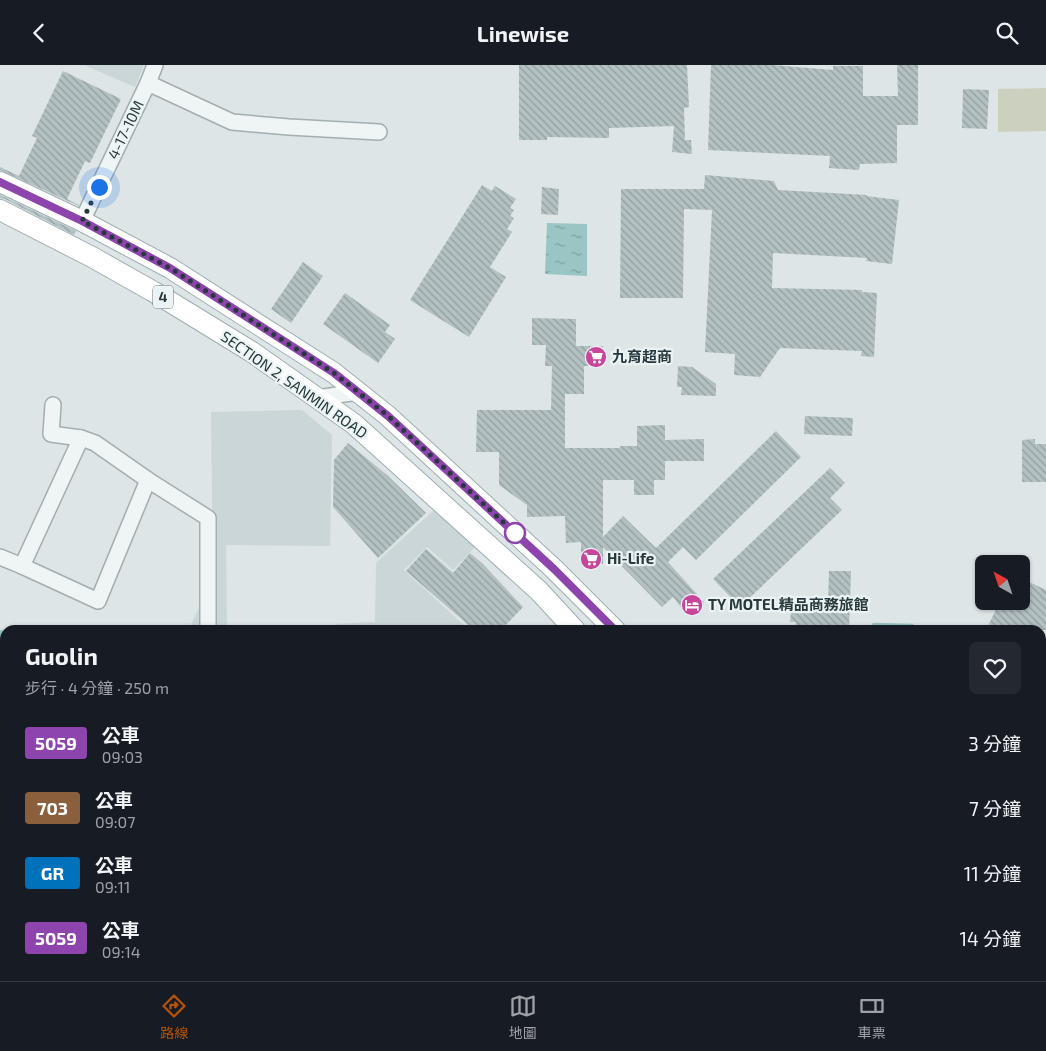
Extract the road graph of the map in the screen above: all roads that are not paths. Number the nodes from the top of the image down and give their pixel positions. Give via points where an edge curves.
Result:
1 (155, 65) edge
2 (148, 83) junction
3 (379, 132) dead end
4 (0, 182) edge
5 (0, 210) edge
6 (82, 221) junction
7 (358, 392) junction
8 (317, 399) junction
9 (53, 405) dead end
10 (81, 438) junction
11 (148, 480) junction
12 (0, 557) edge
13 (22, 566) junction
14 (208, 625) edge
15 (570, 625) edge
16 (610, 625) edge

1 - 2 street, 4-17-10M
2 - 3 street via 232,122
2 - 6 street, 4-17-10M
4 - 6 main road, SECTION 2, SANMIN ROAD / 4
5 - 8 main road, SECTION 2, SANMIN ROAD / 4 via 154,292 252,352
6 - 7 main road, SECTION 2, SANMIN ROAD / 4 via 170,268 334,373
7 - 8 street
7 - 16 main road, SECTION 2, SANMIN ROAD / 4 via 554,569
8 - 15 main road, SECTION 2, SANMIN ROAD / 4 via 354,424 539,591
9 - 10 street via 51,434
10 - 11 street via 95,443
10 - 13 street
11 - 13 street via 98,601
11 - 14 street via 208,518
12 - 13 street

